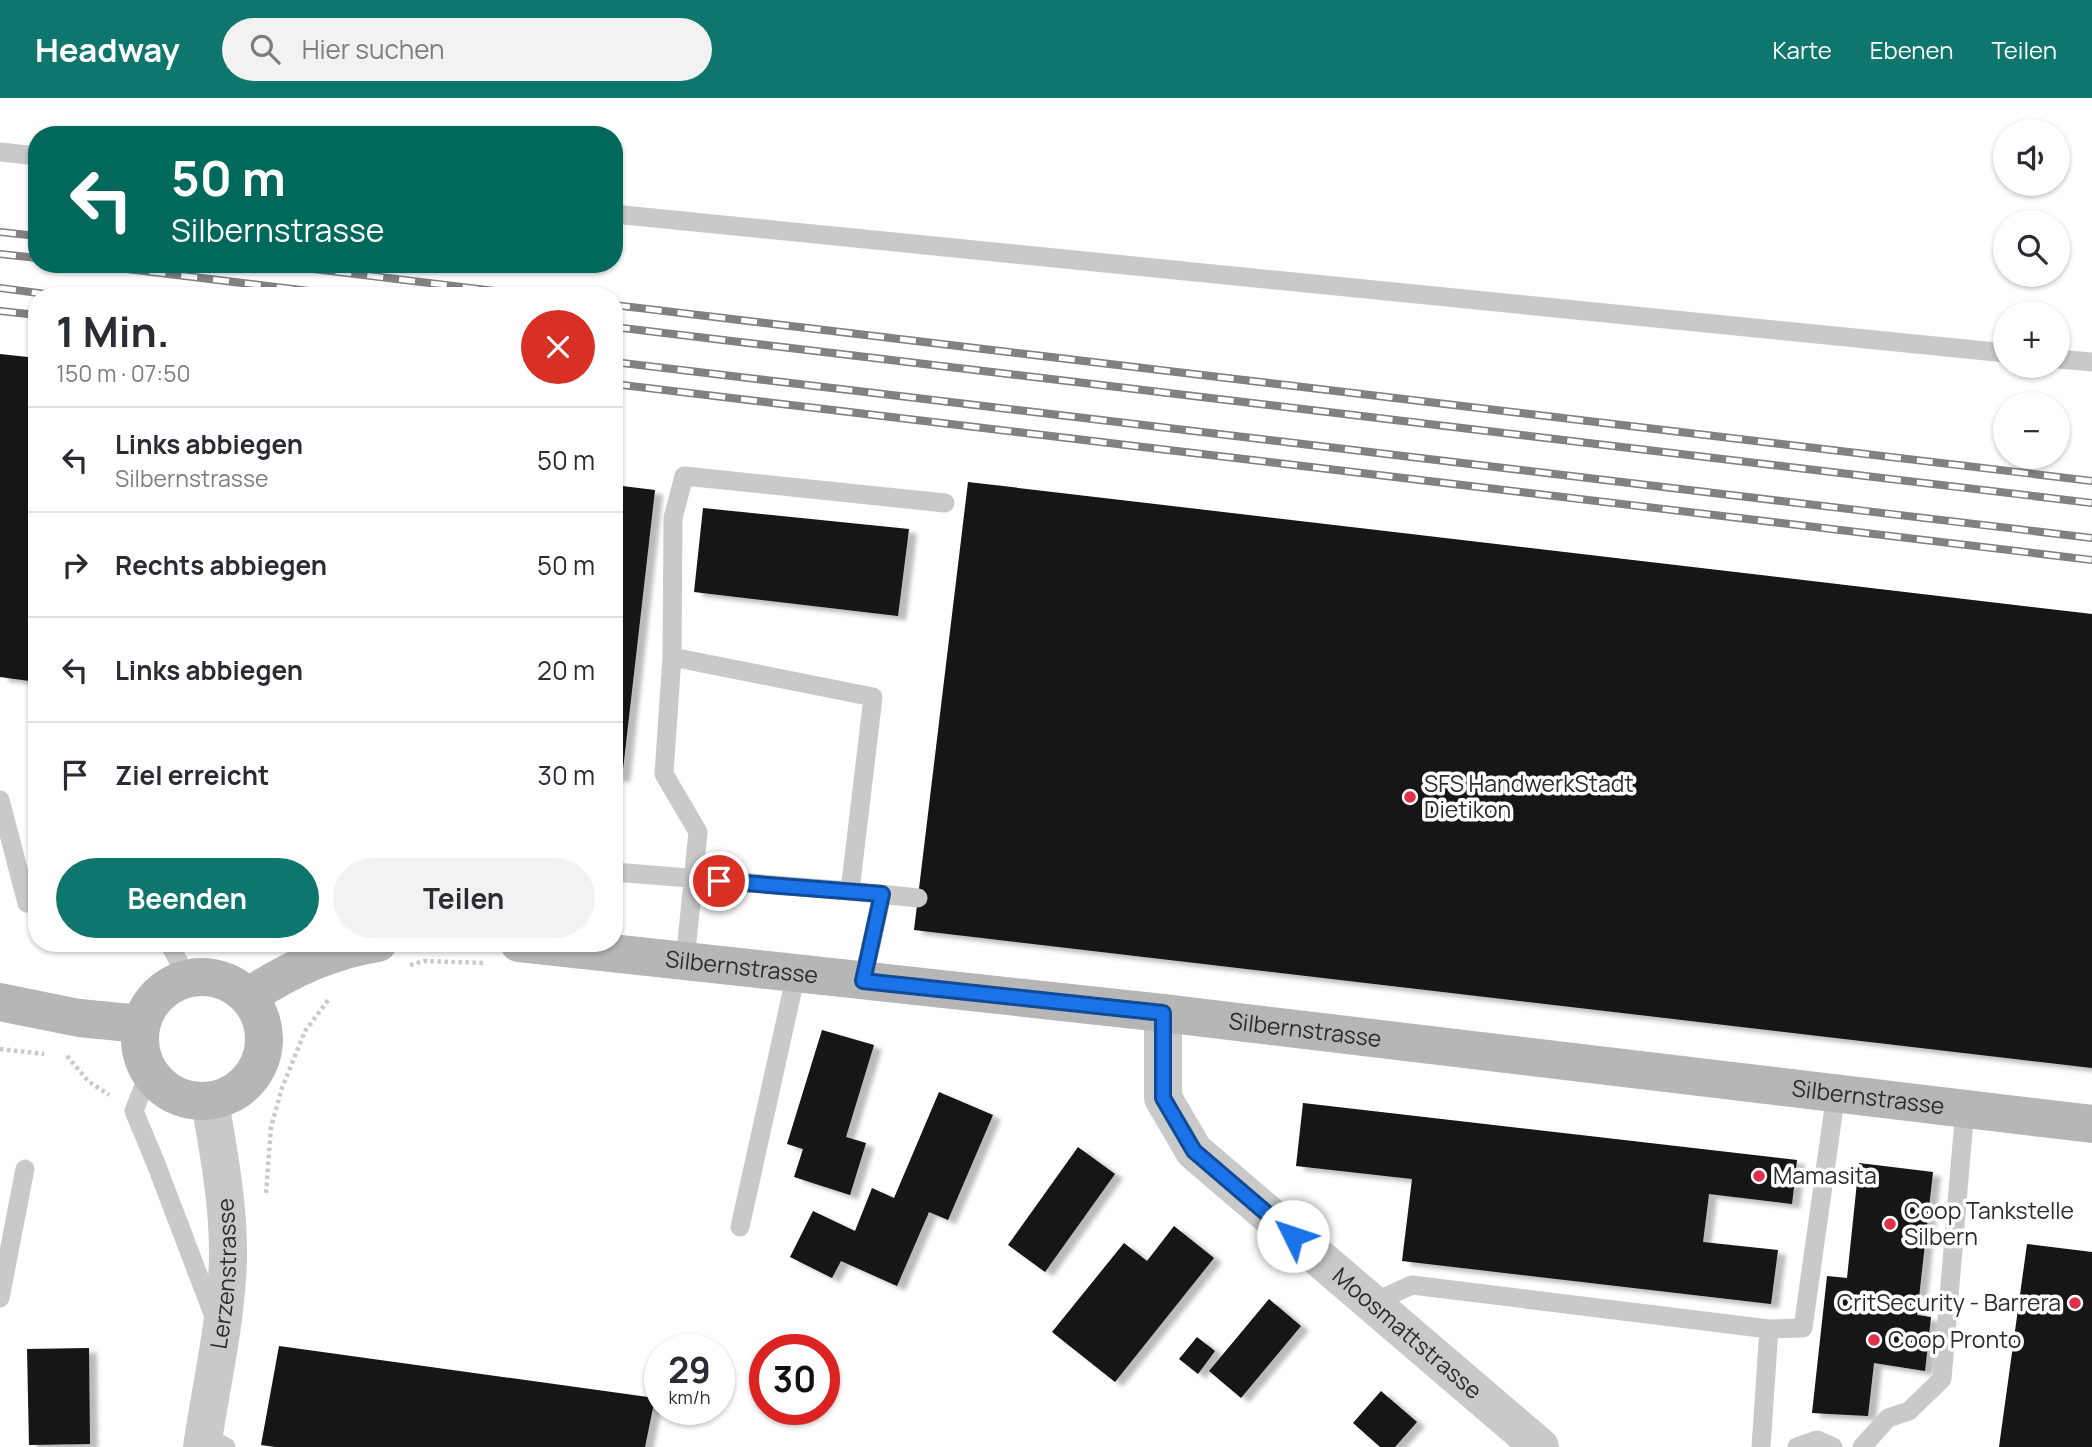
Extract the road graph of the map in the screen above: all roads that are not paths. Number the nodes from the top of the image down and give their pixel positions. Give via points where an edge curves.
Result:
1 (0, 152) edge
2 (28, 155) edge
3 (623, 215) edge
4 (1993, 352) edge
5 (2070, 360) edge
6 (2092, 362) edge
7 (945, 503) dead end
8 (672, 657) junction
9 (0, 800) edge
10 (623, 873) edge
11 (693, 880) junction
12 (850, 891) junction
13 (882, 894) junction
14 (918, 898) dead end
15 (28, 903) edge
16 (174, 952) edge
17 (338, 952) edge
18 (602, 952) edge
19 (685, 961) junction
20 (796, 974) junction
21 (187, 978) junction
22 (863, 981) junction
23 (248, 997) junction
24 (0, 1002) edge
25 (1163, 1013) junction
26 (141, 1024) junction
27 (149, 1073) junction
28 (1836, 1093) junction
29 (210, 1102) junction
30 (1965, 1108) junction
31 (2092, 1124) edge
32 (25, 1168) dead end
33 (740, 1227) dead end
34 (0, 1298) edge
35 (1372, 1303) junction
36 (1769, 1329) junction
37 (220, 1332) junction
38 (211, 1443) edge
39 (1540, 1447) edge
40 (1761, 1447) edge
41 (1797, 1447) edge
42 (1833, 1447) edge
43 (1862, 1447) edge

1 - 2 lane
3 - 4 lane
5 - 6 lane
7 - 8 lane via 684,476 673,518
8 - 11 lane via 664,774 698,832
8 - 12 lane via 873,697
9 - 15 lane
10 - 11 lane
11 - 12 lane
11 - 19 lane
12 - 13 lane
13 - 14 lane
13 - 22 lane
16 - 21 lane
17 - 23 street via 286,973
18 - 19 street, Silbernstrasse
19 - 20 street, Silbernstrasse
20 - 22 street, Silbernstrasse
20 - 33 lane
21 - 23 street via 231,983
21 - 26 street via 166,987 150,1003
22 - 25 street, Silbernstrasse
23 - 29 street via 260,1016 265,1038 261,1060 249,1080 232,1094
24 - 26 street via 79,1018
25 - 28 street, Silbernstrasse
25 - 35 street, Moosmattstrasse via 1163,1098 1194,1151
26 - 27 street via 139,1041
27 - 29 street via 165,1090 187,1100
27 - 37 lane via 134,1111
28 - 30 street, Silbernstrasse
28 - 36 lane via 1803,1328
29 - 37 street, Lerzenstrasse via 228,1224
30 - 31 street, Silbernstrasse
30 - 43 lane via 1942,1379 1909,1411 1888,1418
32 - 34 lane
35 - 36 lane via 1412,1285
35 - 39 street, Moosmattstrasse
36 - 40 lane
37 - 38 street, Lerzenstrasse
41 - 42 lane via 1817,1440

